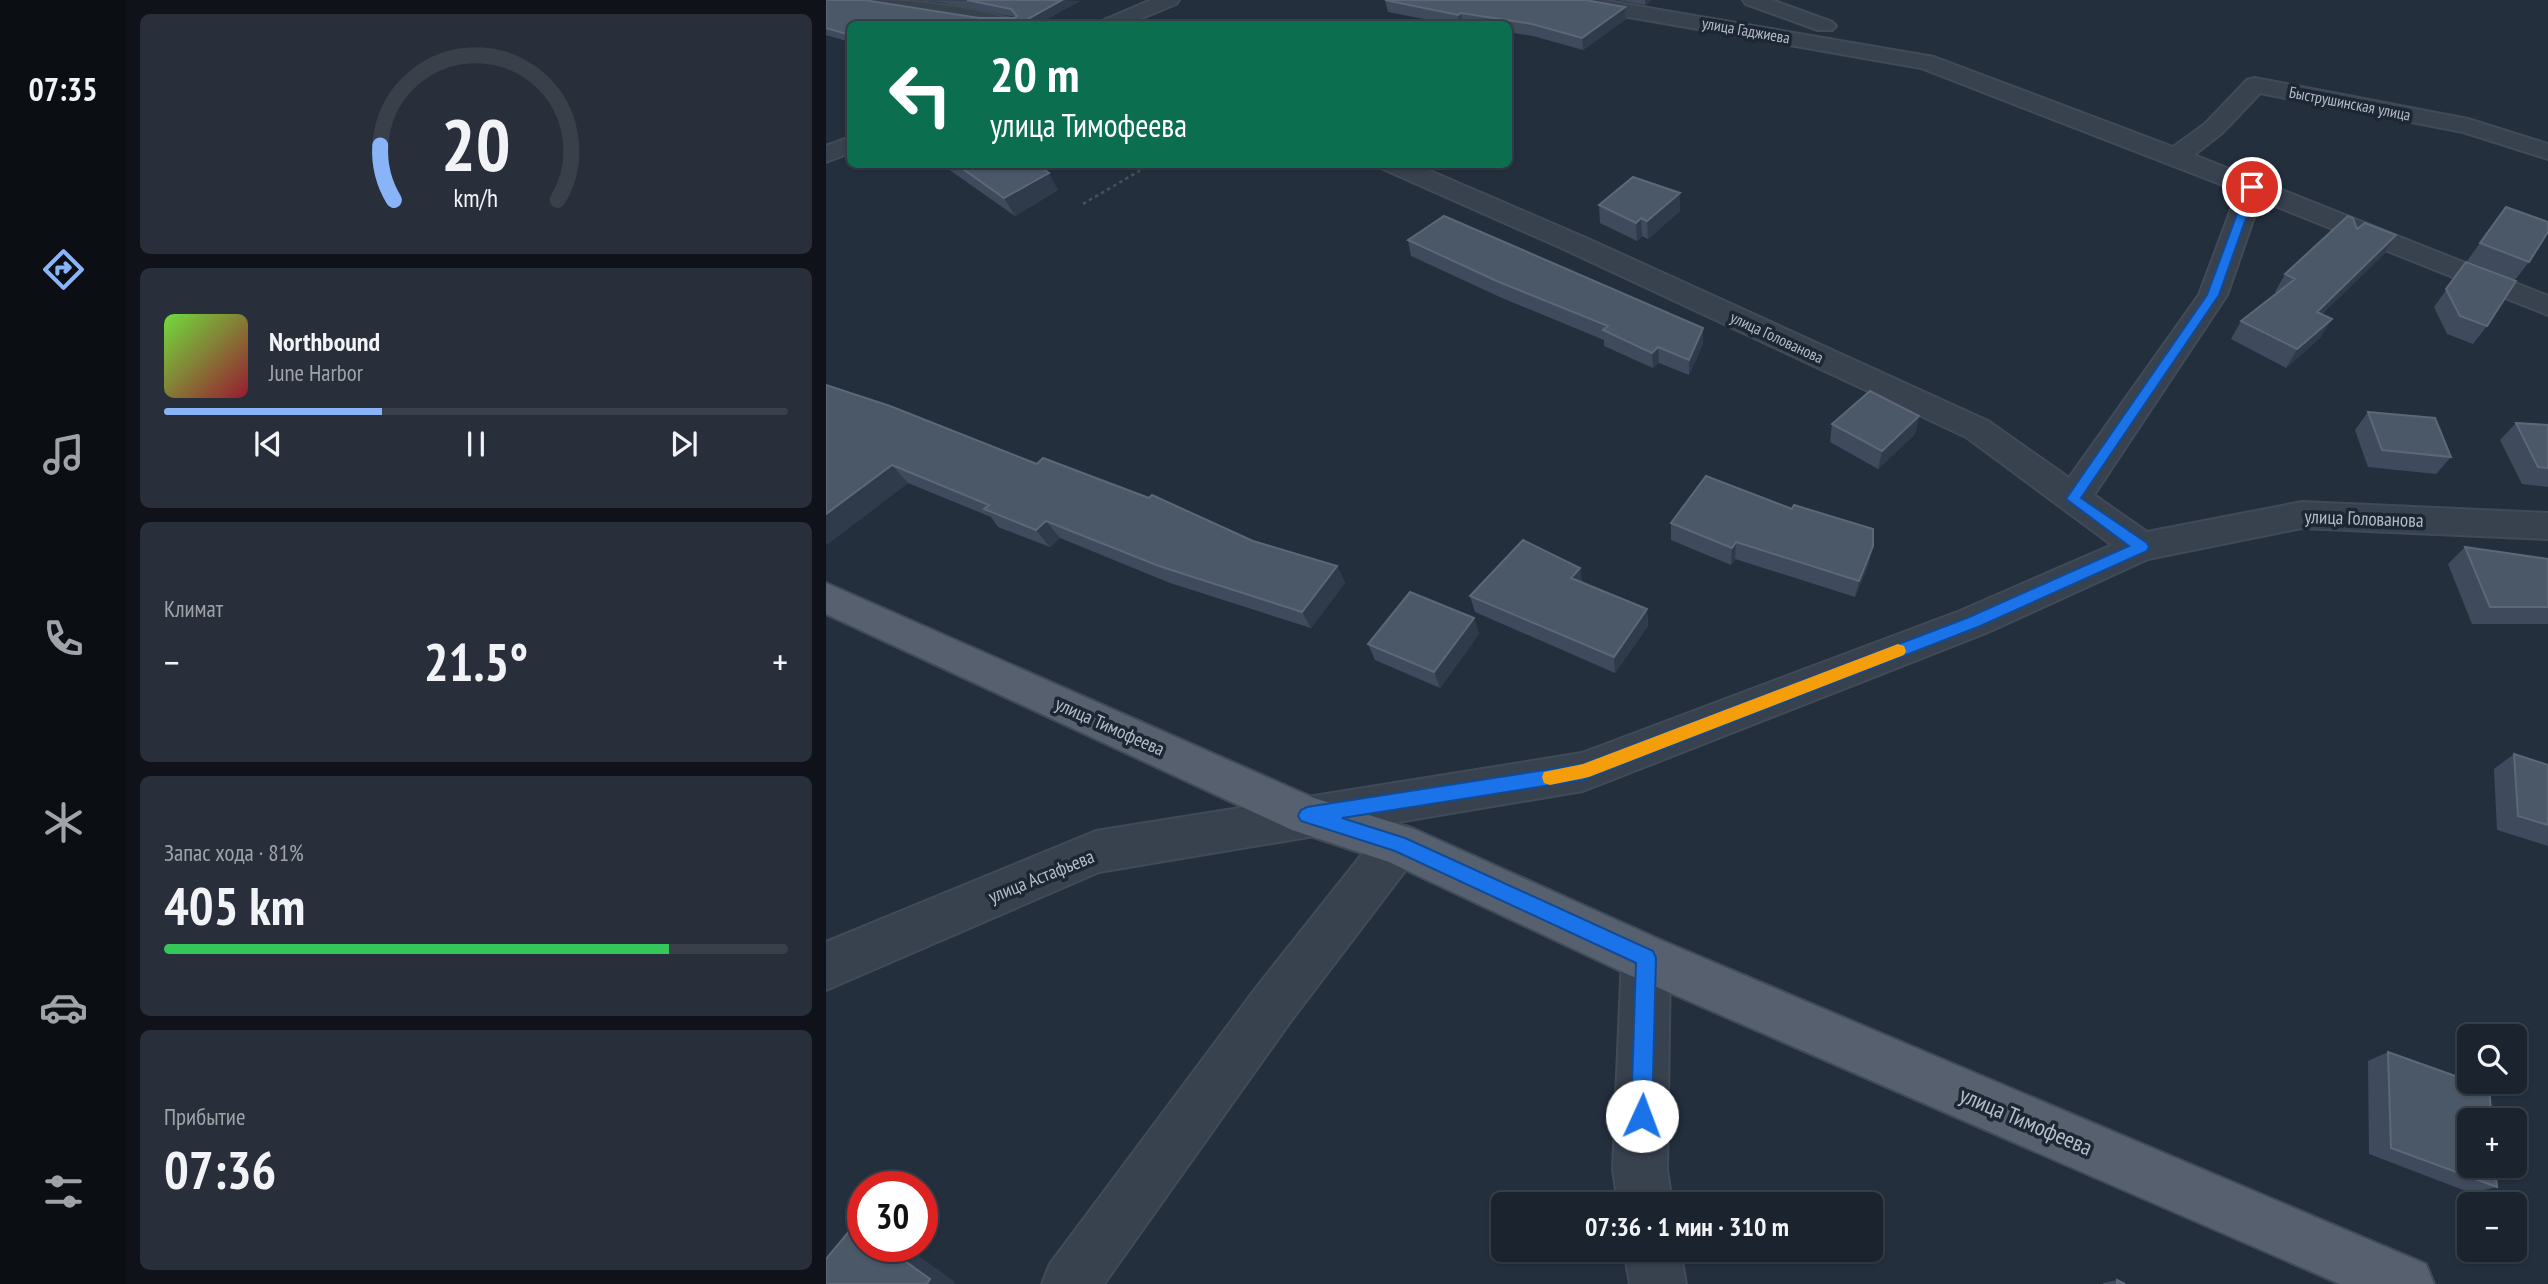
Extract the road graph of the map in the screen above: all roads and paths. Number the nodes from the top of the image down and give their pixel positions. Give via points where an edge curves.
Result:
1 (870, 0) edge
2 (1169, 0) edge
3 (1566, 0) edge
4 (1753, 0) edge
5 (995, 21) edge
6 (1118, 21) edge
7 (1926, 62) junction
8 (847, 145) edge
9 (2548, 152) edge
10 (826, 155) edge
11 (2176, 157) junction
12 (1144, 168) edge
13 (1401, 168) edge
14 (2252, 187) junction
15 (1083, 204) dead end
16 (2548, 306) edge
17 (2073, 499) junction
18 (2548, 526) edge
19 (2141, 547) junction
20 (826, 598) edge
21 (1307, 816) junction
22 (1398, 844) junction
23 (1646, 958) junction
24 (826, 965) edge
25 (1643, 1192) edge
26 (1654, 1262) edge
27 (1070, 1284) edge
28 (1658, 1284) edge
29 (2406, 1284) edge

1 - 5 street
2 - 6 street
3 - 7 street, улица Гаджиева
4 - 7 street, улица Гаджиева
7 - 11 street, улица Гаджиева
8 - 10 street
9 - 11 street, Быструшинская улица via 2468,126 2255,85 2214,128
11 - 14 street, улица Гаджиева
12 - 15 path
13 - 17 street, улица Голованова via 1977,429
14 - 16 street, улица Гаджиева
14 - 17 street via 2213,295
17 - 19 street, улица Голованова
18 - 19 street, улица Голованова via 2302,515
19 - 21 street, улица Голованова via 1972,622 1583,772
20 - 21 main road, улица Тимофеева
21 - 22 main road, улица Тимофеева
21 - 24 street, улица Астафьева via 1096,852
22 - 23 main road, улица Тимофеева
22 - 27 street via 1273,1005
23 - 25 street via 1640,1169
23 - 29 main road, улица Тимофеева
26 - 28 street

